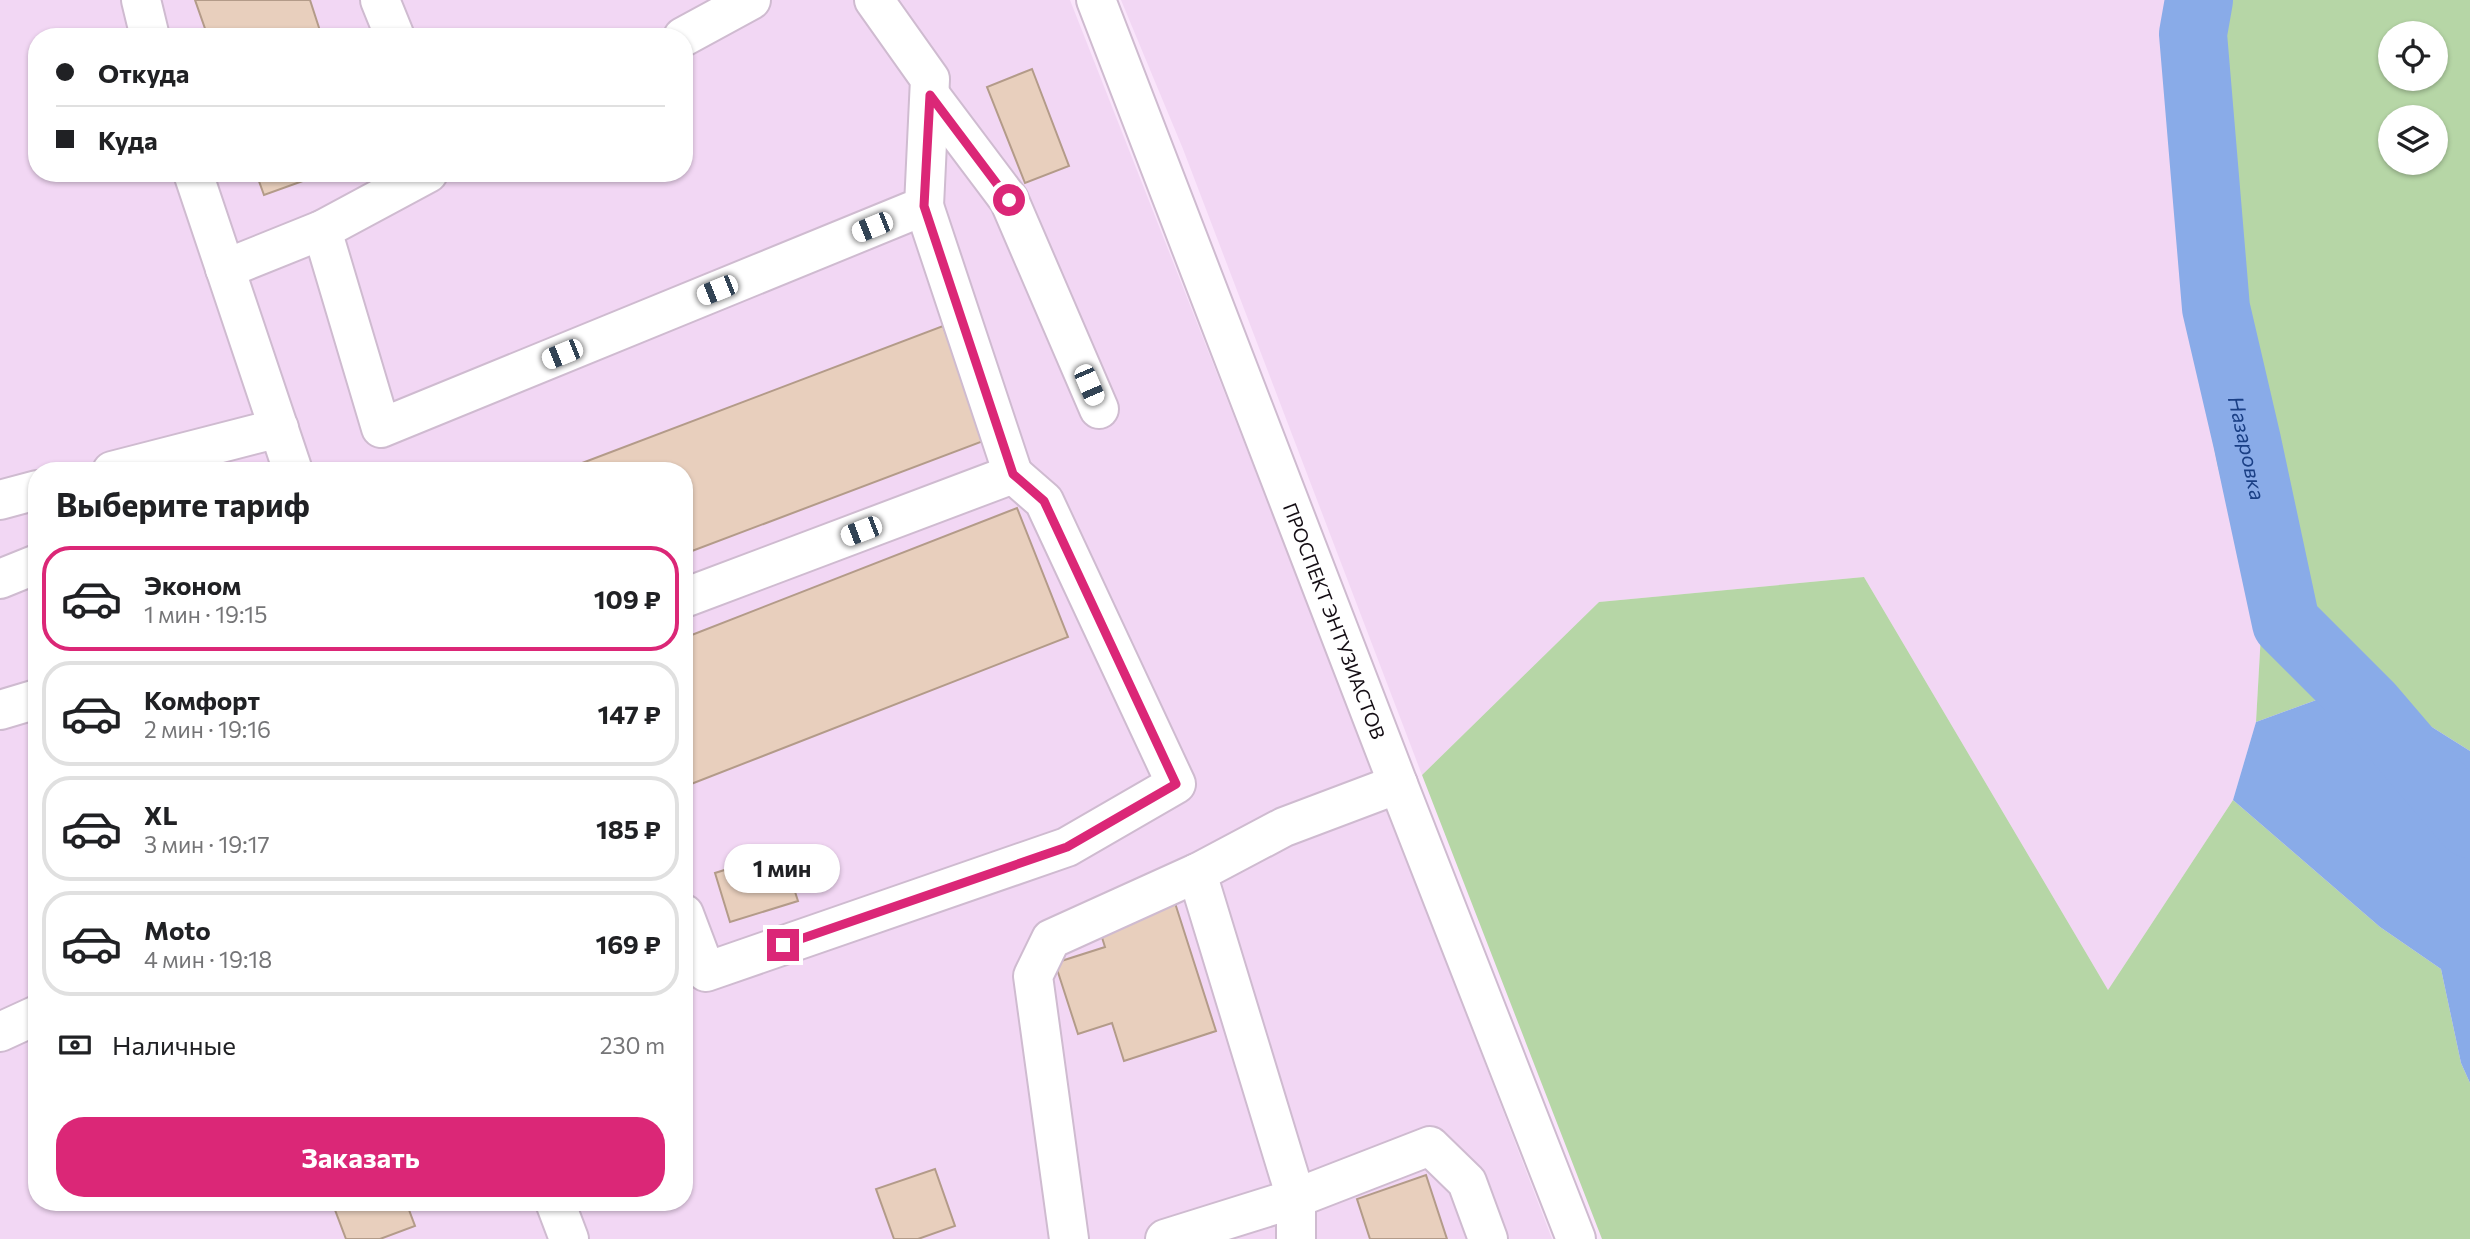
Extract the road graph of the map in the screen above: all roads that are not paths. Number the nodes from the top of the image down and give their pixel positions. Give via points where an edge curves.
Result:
1 (141, 0) edge
2 (380, 0) edge
3 (751, 0) edge
4 (874, 0) edge
5 (1096, 0) edge
6 (148, 28) edge
7 (391, 28) edge
8 (693, 32) edge
9 (930, 95) junction
10 (196, 182) edge
11 (411, 182) edge
12 (924, 206) junction
13 (321, 230) junction
14 (225, 269) junction
15 (1099, 409) dead end
16 (278, 428) junction
17 (151, 462) edge
18 (290, 462) edge
19 (1013, 474) junction
20 (28, 492) edge
21 (0, 499) edge
22 (28, 568) edge
23 (0, 579) edge
24 (693, 595) edge
25 (28, 702) edge
26 (0, 710) edge
27 (1398, 784) junction
28 (1197, 873) junction
29 (693, 938) edge
30 (28, 1019) edge
31 (0, 1032) edge
32 (1296, 1198) junction
33 (558, 1211) edge
34 (569, 1239) edge
35 (1069, 1239) edge
36 (1166, 1239) edge
37 (1296, 1239) edge
38 (1488, 1239) edge
39 (1576, 1239) edge

1 - 6 street
2 - 7 street
3 - 8 street
4 - 9 street via 930,79
5 - 27 street, ПРОСПЕКТ ЭНТУЗИАСТОВ
9 - 12 street
9 - 15 street via 1009,200
10 - 14 street
11 - 13 street
12 - 13 street via 381,428
12 - 19 street
13 - 14 street
14 - 16 street
16 - 17 street
16 - 18 street
19 - 24 street
19 - 29 street via 1044,501 1176,784 1067,847 706,972
20 - 21 street
22 - 23 street
25 - 26 street
27 - 28 street via 1284,827
27 - 39 street, ПРОСПЕКТ ЭНТУЗИАСТОВ
28 - 32 street
28 - 35 street via 1051,939 1033,976
30 - 31 street
32 - 36 street
32 - 37 street
32 - 38 street via 1430,1146 1468,1182
33 - 34 street

